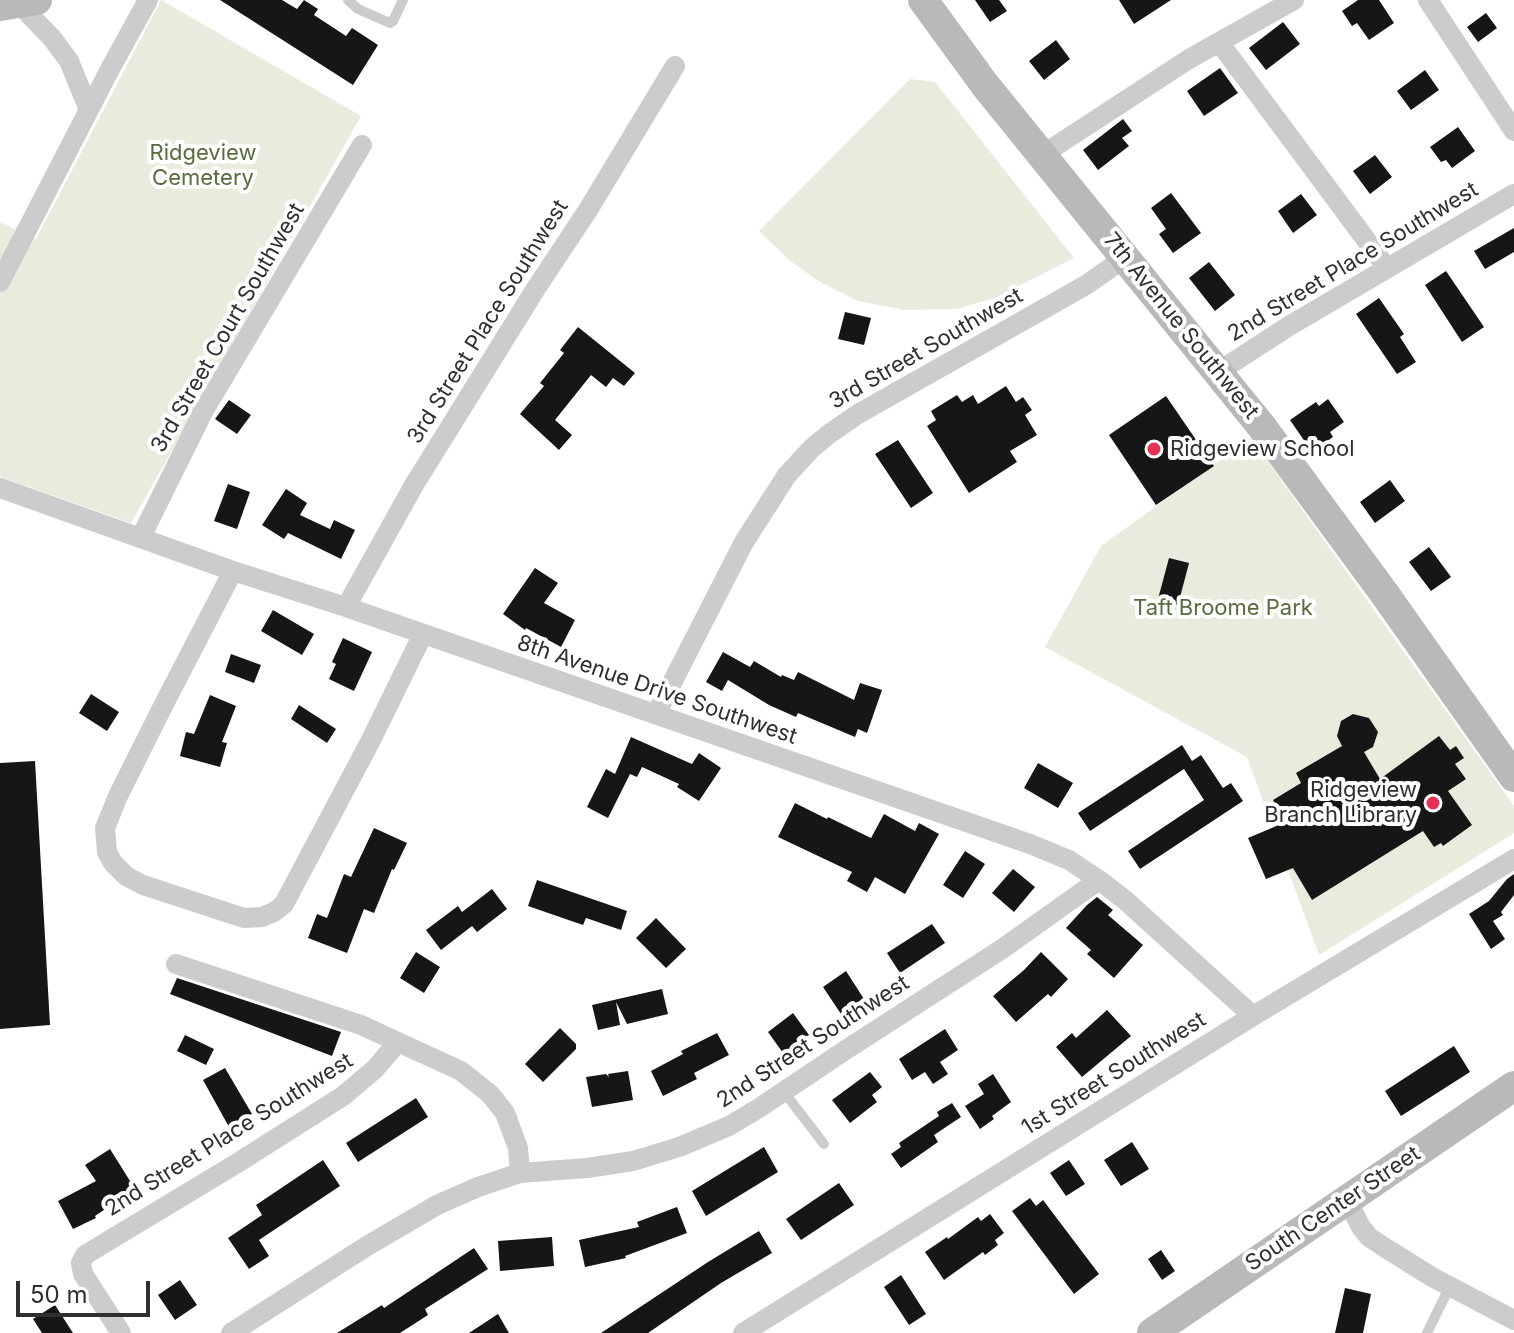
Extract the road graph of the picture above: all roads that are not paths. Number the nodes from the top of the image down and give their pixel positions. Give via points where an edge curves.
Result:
1 (148, 0) edge
2 (348, 0) edge
3 (403, 0) edge
4 (923, 0) edge
5 (1294, 0) edge
6 (1428, 0) edge
7 (19, 3) edge
8 (1219, 42) junction
9 (675, 66) dead end
10 (89, 110) junction
11 (1514, 131) edge
12 (362, 145) dead end
13 (1042, 155) junction
14 (1514, 194) edge
15 (1126, 257) junction
16 (1387, 268) junction
17 (0, 282) edge
18 (1218, 372) junction
19 (0, 488) edge
20 (141, 537) junction
21 (233, 571) junction
22 (346, 607) junction
23 (423, 634) junction
24 (656, 714) junction
25 (1514, 777) edge
26 (1514, 859) edge
27 (1099, 880) junction
28 (176, 964) dead end
29 (1253, 1016) junction
30 (398, 1042) junction
31 (1514, 1086) edge
32 (784, 1092) junction
33 (824, 1144) dead end
34 (520, 1173) junction
35 (1347, 1200) junction
36 (1450, 1286) junction
37 (1514, 1320) edge
38 (121, 1333) edge
39 (231, 1333) edge
40 (743, 1333) edge
41 (1152, 1333) edge
42 (1427, 1333) edge

1 - 10 street
2 - 3 lane via 387,23
4 - 13 street, 7th Avenue Southwest
5 - 8 street
6 - 11 street
7 - 10 street via 69,61
8 - 13 street
8 - 16 street
9 - 22 street, 3rd Street Place Southwest via 414,485
10 - 17 street
12 - 20 street, 3rd Street Court Southwest via 203,412
13 - 15 street, 7th Avenue Southwest
14 - 16 street, 2nd Street Place Southwest
15 - 18 street, 7th Avenue Southwest
15 - 24 street, 3rd Street Southwest via 858,414 811,449 787,475 744,542
16 - 18 street, 2nd Street Place Southwest
18 - 25 street, 7th Avenue Southwest
19 - 20 street, 8th Avenue Drive Southwest
20 - 21 street, 8th Avenue Drive Southwest
21 - 22 street, 8th Avenue Drive Southwest
21 - 23 street via 105,828 113,863 143,885 244,918 274,912 284,904
22 - 23 street, 8th Avenue Drive Southwest
23 - 24 street, 8th Avenue Drive Southwest
24 - 27 street, 8th Avenue Drive Southwest via 1030,844
26 - 29 street, 1st Street Southwest
27 - 29 street, 8th Avenue Drive Southwest
27 - 32 street, 2nd Street Southwest
28 - 30 street
29 - 40 street, 1st Street Southwest
30 - 34 street via 461,1071 490,1094 510,1125
30 - 38 street, 2nd Street Place Southwest via 343,1096 85,1255 83,1274
31 - 35 street, South Center Street
32 - 33 lane
32 - 34 street, 2nd Street Southwest via 729,1126 679,1147 633,1161
34 - 39 street, 2nd Street Southwest via 437,1205
35 - 36 street via 1369,1237
35 - 41 street, South Center Street
36 - 37 street
36 - 42 lane

